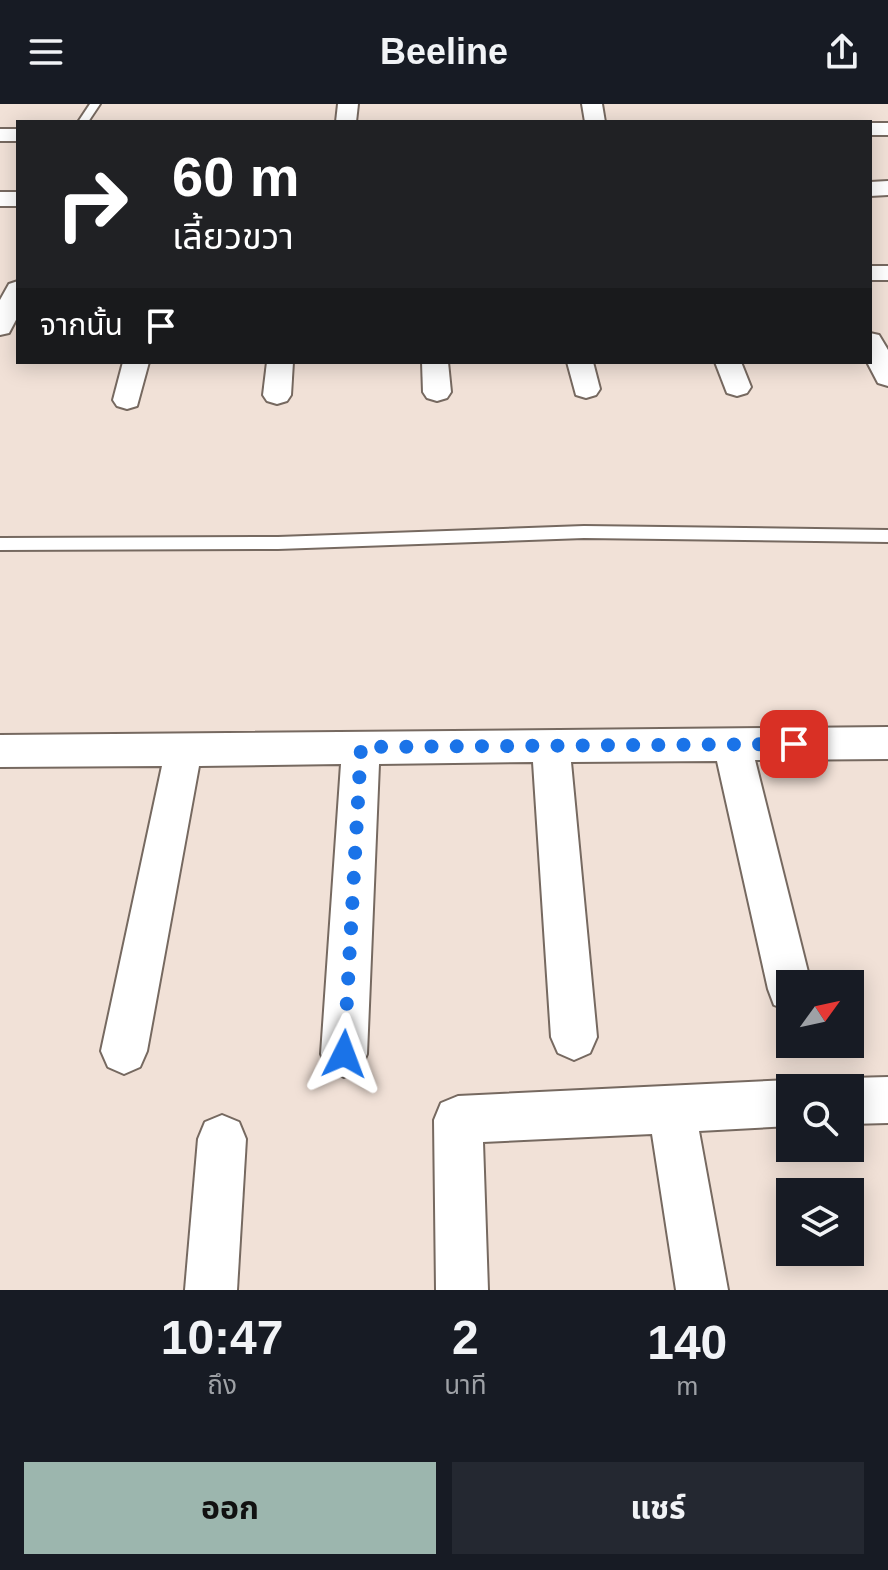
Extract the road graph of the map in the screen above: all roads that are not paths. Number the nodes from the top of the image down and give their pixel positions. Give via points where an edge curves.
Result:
1 (16, 293) edge
2 (0, 327) edge
3 (872, 345) edge
4 (136, 364) edge
5 (280, 364) edge
6 (435, 364) edge
7 (580, 364) edge
8 (888, 377) edge
9 (586, 389) dead end
10 (437, 392) dead end
11 (277, 395) dead end
12 (127, 400) dead end
13 (888, 536) edge
14 (0, 544) edge
15 (888, 743) edge
16 (732, 745) junction
17 (551, 746) junction
18 (361, 747) junction
19 (184, 748) junction
20 (0, 752) edge
21 (785, 970) edge
22 (574, 1037) dead end
23 (124, 1051) dead end
24 (344, 1054) dead end
25 (888, 1100) edge
26 (864, 1101) edge
27 (776, 1103) edge
28 (671, 1107) junction
29 (222, 1139) dead end
30 (211, 1290) edge
31 (462, 1290) edge
32 (702, 1290) edge

1 - 2 street
3 - 8 street
4 - 12 street
5 - 11 street
6 - 10 street
7 - 9 street
13 - 14 lane via 584,532 278,543
15 - 16 street
16 - 17 street
16 - 21 street
17 - 18 street
17 - 22 street
18 - 19 street
18 - 24 street
19 - 20 street
19 - 23 street
25 - 26 street
27 - 28 street
28 - 31 street via 458,1120
28 - 32 street
29 - 30 street

